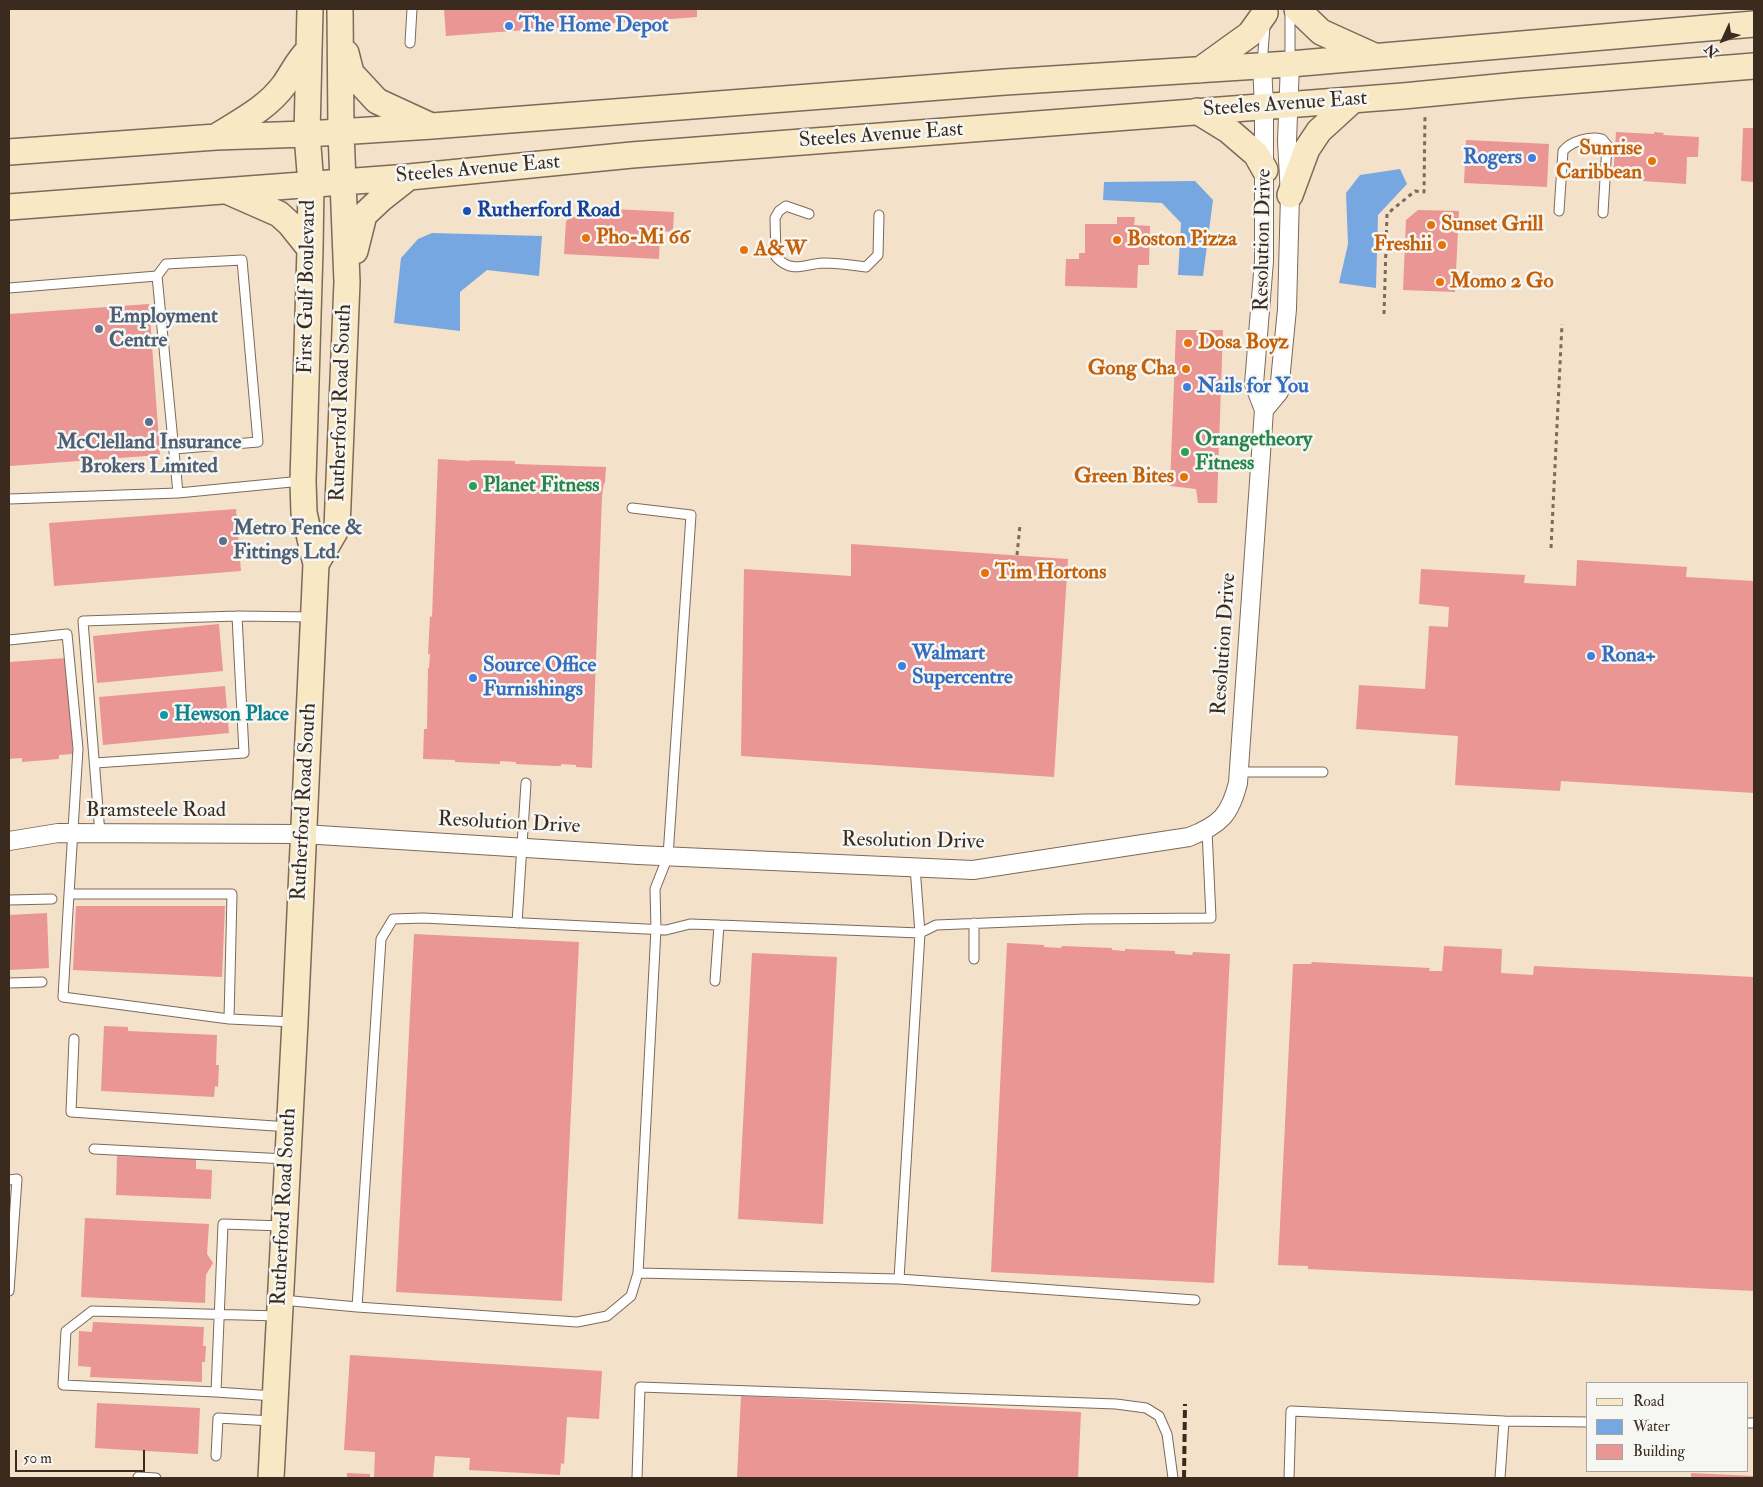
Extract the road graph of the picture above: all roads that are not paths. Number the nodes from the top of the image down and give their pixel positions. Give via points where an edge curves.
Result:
1 (310, 9) edge
2 (412, 9) edge
3 (1290, 9) edge
4 (1297, 9) edge
5 (1265, 11) edge
6 (339, 14) edge
7 (1754, 24) edge
8 (410, 43) dead end
9 (308, 50) junction
10 (1374, 56) junction
11 (1290, 64) junction
12 (1262, 65) junction
13 (1754, 66) edge
14 (1199, 70) junction
15 (1353, 100) junction
16 (1276, 105) junction
17 (1197, 111) junction
18 (432, 126) junction
19 (341, 132) junction
20 (307, 134) junction
21 (216, 137) junction
22 (9, 152) edge
23 (1265, 170) junction
24 (409, 177) junction
25 (344, 182) junction
26 (311, 185) junction
27 (227, 191) junction
28 (1290, 195) junction
29 (9, 207) edge
30 (1559, 211) dead end
31 (1603, 213) dead end
32 (809, 214) dead end
33 (879, 215) dead end
34 (310, 249) junction
35 (157, 276) junction
36 (347, 282) junction
37 (9, 288) edge
38 (1264, 410) junction
39 (174, 449) junction
40 (302, 480) junction
41 (178, 493) junction
42 (9, 499) edge
43 (632, 508) dead end
44 (316, 564) junction
45 (237, 616) junction
46 (313, 617) junction
47 (9, 640) edge
48 (95, 763) junction
49 (1238, 772) junction
50 (1323, 772) dead end
51 (526, 783) dead end
52 (1208, 830) junction
53 (72, 834) junction
54 (100, 834) junction
55 (303, 834) junction
56 (9, 841) edge
57 (521, 848) junction
58 (668, 856) junction
59 (915, 867) junction
60 (69, 894) junction
61 (52, 899) dead end
62 (9, 900) edge
63 (517, 923) junction
64 (974, 924) junction
65 (719, 925) junction
66 (656, 929) junction
67 (920, 933) junction
68 (974, 959) dead end
69 (715, 981) dead end
70 (9, 982) edge
71 (42, 982) dead end
72 (229, 1019) junction
73 (295, 1022) junction
74 (74, 1039) dead end
75 (289, 1127) junction
76 (94, 1149) dead end
77 (287, 1159) junction
78 (9, 1180) edge
79 (283, 1226) junction
80 (638, 1273) junction
81 (899, 1279) junction
82 (9, 1291) edge
83 (1195, 1300) dead end
84 (357, 1307) junction
85 (279, 1308) junction
86 (219, 1314) junction
87 (216, 1392) junction
88 (274, 1396) junction
89 (1504, 1420) junction
90 (274, 1422) junction
91 (1586, 1422) edge
92 (216, 1456) dead end
93 (138, 1477) edge
94 (156, 1478) edge
95 (271, 1478) edge
96 (637, 1478) edge
97 (1173, 1478) edge
98 (1289, 1478) edge
99 (1500, 1478) edge

1 - 9 main road, First Gulf Boulevard
2 - 8 lane
3 - 11 lane
4 - 10 main road via 1322,32
5 - 12 lane
5 - 14 main road via 1250,34
6 - 18 main road via 350,73 376,101
6 - 19 main road
7 - 10 main road, Steeles Avenue East
9 - 20 main road, First Gulf Boulevard
9 - 21 main road via 284,86 266,105
10 - 11 main road, Steeles Avenue East
11 - 12 main road, Steeles Avenue East
11 - 16 street, Resolution Drive
12 - 14 main road, Steeles Avenue East
12 - 16 street, Resolution Drive
13 - 15 main road, Steeles Avenue East
14 - 18 main road, Steeles Avenue East
15 - 16 main road, Steeles Avenue East
15 - 28 main road via 1319,131
16 - 17 main road, Steeles Avenue East
16 - 23 street, Resolution Drive
16 - 28 street, Resolution Drive via 1287,142
17 - 23 main road via 1228,130 1256,154
17 - 24 main road, Steeles Avenue East via 632,155
18 - 19 main road, Steeles Avenue East
19 - 20 main road, Steeles Avenue East
19 - 25 main road, Rutherford Road South
20 - 21 main road, Steeles Avenue East
20 - 26 main road, First Gulf Boulevard
21 - 22 main road, Steeles Avenue East
23 - 38 street, Resolution Drive via 1264,261 1254,384
24 - 25 main road, Steeles Avenue East
24 - 36 main road via 364,215
25 - 26 main road, Steeles Avenue East
25 - 36 main road, Rutherford Road South
26 - 27 main road, Steeles Avenue East
26 - 34 main road, First Gulf Boulevard
27 - 29 main road, Steeles Avenue East
27 - 34 main road via 279,214
28 - 38 street, Resolution Drive via 1287,308 1279,392
30 - 31 lane via 1563,151 1567,146 1593,137 1602,139 1607,145
32 - 33 lane via 786,206 775,218 776,257 790,267 823,263 866,266 878,256
34 - 40 main road, First Gulf Boulevard
35 - 37 lane
35 - 39 lane
35 - 39 lane via 166,264 242,260 258,442
36 - 44 main road, Rutherford Road South via 337,528
38 - 49 street, Resolution Drive
39 - 41 lane
40 - 41 lane
40 - 44 main road, First Gulf Boulevard via 304,514
41 - 42 lane
43 - 58 lane via 691,514
44 - 46 main road, Rutherford Road South
45 - 46 lane
45 - 48 lane via 244,753
45 - 48 lane via 83,621
46 - 55 main road, Rutherford Road South
47 - 53 lane via 67,634 78,736
48 - 54 lane
49 - 50 lane
49 - 52 street, Resolution Drive via 1233,802 1223,818
51 - 57 lane
52 - 59 street, Resolution Drive via 1189,837 973,870
52 - 64 lane via 1210,918 1085,918
53 - 54 street, Bramsteele Road
53 - 56 street, Bramsteele Road
53 - 60 lane
54 - 55 street, Bramsteele Road
55 - 57 street, Resolution Drive
55 - 73 main road, Rutherford Road South
57 - 58 street, Resolution Drive
57 - 63 lane
58 - 59 street, Resolution Drive
58 - 66 lane via 655,890
59 - 67 lane
60 - 72 lane via 63,997
60 - 72 lane via 232,894
61 - 62 lane
63 - 66 lane
63 - 84 lane via 393,919 381,939
64 - 67 lane via 936,925
64 - 68 lane
65 - 66 lane via 690,924
65 - 67 lane
65 - 69 lane
66 - 80 lane
67 - 81 lane
70 - 71 lane
72 - 73 lane
73 - 75 main road, Rutherford Road South
74 - 75 lane via 71,1112
75 - 77 main road, Rutherford Road South
76 - 77 lane
77 - 79 main road, Rutherford Road South
78 - 82 lane via 17,1179
79 - 85 main road, Rutherford Road South
79 - 86 lane via 223,1224
80 - 81 lane
80 - 84 lane via 631,1296 607,1316 577,1322
81 - 83 lane
84 - 85 lane
85 - 86 lane
85 - 88 main road, Rutherford Road South
86 - 87 lane
86 - 87 lane via 92,1311 66,1330 63,1385
87 - 88 lane
88 - 90 main road, Rutherford Road South
89 - 91 lane
89 - 98 lane via 1291,1411
89 - 99 lane
90 - 92 lane via 218,1418
90 - 95 main road, Rutherford Road South
93 - 94 lane
96 - 97 lane via 640,1387 1116,1404 1146,1408 1159,1416 1167,1434

